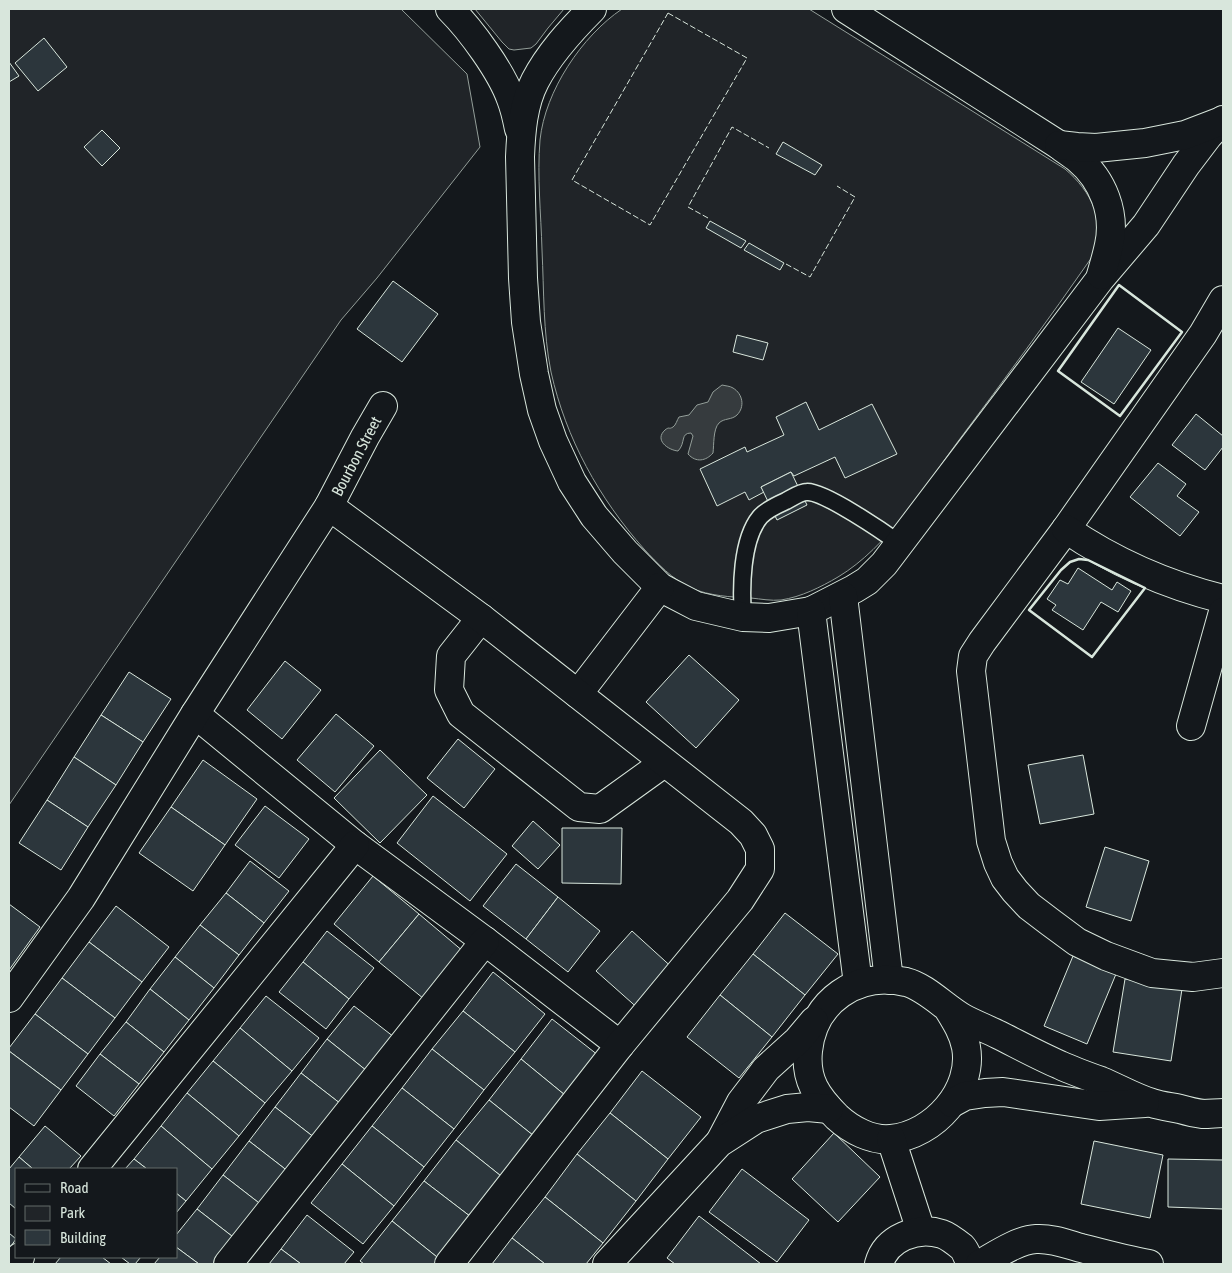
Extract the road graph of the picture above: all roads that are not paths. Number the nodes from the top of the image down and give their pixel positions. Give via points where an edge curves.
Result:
1 (450, 9) edge
2 (592, 9) edge
3 (846, 9) edge
4 (1223, 120) edge
5 (521, 134) junction
6 (1059, 145) junction
7 (1100, 279) junction
8 (1223, 300) edge
9 (383, 406) dead end
10 (329, 506) junction
11 (1066, 529) junction
12 (900, 544) junction
13 (660, 587) junction
14 (843, 596) junction
15 (1223, 599) edge
16 (811, 611) junction
17 (1223, 612) edge
18 (743, 617) junction
19 (481, 618) junction
20 (578, 694) junction
21 (194, 714) junction
22 (1191, 726) dead end
23 (664, 763) junction
24 (355, 845) junction
25 (485, 941) junction
26 (1223, 973) edge
27 (889, 980) junction
28 (858, 984) junction
29 (9, 998) edge
30 (947, 1008) junction
31 (820, 1014) junction
32 (620, 1045) junction
33 (952, 1103) junction
34 (1152, 1103) junction
35 (829, 1109) junction
36 (1223, 1113) edge
37 (891, 1139) junction
38 (719, 1143) junction
39 (93, 1168) edge
40 (921, 1231) junction
41 (228, 1264) edge
42 (449, 1264) edge
43 (607, 1264) edge
44 (879, 1264) edge
45 (971, 1264) edge
46 (980, 1264) edge
47 (1149, 1264) edge

1 - 5 street via 502,78
2 - 5 street via 558,45 534,82
3 - 6 street
4 - 6 street via 1185,135 1145,143 1096,148
4 - 7 street via 1186,165 1146,225
5 - 13 street via 524,304 529,350 542,410 566,470 594,516 624,552
6 - 7 street via 1092,173 1108,204 1110,245
7 - 12 street
8 - 11 street via 1203,334
9 - 10 street, Bourbon Street
10 - 19 street
10 - 21 street, Bourbon Street
11 - 15 street via 1145,574
11 - 26 street via 973,656 970,671 988,822 998,863 1005,878 1029,906 1077,942 1152,973 1194,977
12 - 14 street via 867,581
12 - 18 lane via 832,501 814,493 801,494 761,515 752,531 744,563
13 - 18 street via 696,606
13 - 20 street
14 - 16 street
14 - 27 street
16 - 18 street via 769,618
16 - 28 street
17 - 22 street
19 - 20 street
19 - 23 street via 452,656 448,690 461,714 579,807 600,808
20 - 23 street
21 - 24 street
21 - 29 street, Bourbon Street via 81,898
23 - 32 street via 747,828 760,849 760,869 740,900
24 - 25 street
24 - 39 street
25 - 32 street
25 - 41 street
27 - 28 street
27 - 30 street via 907,982 927,992
28 - 31 street via 844,991
30 - 33 street via 961,1029 967,1065 964,1080
30 - 34 street via 1045,1058
31 - 35 street via 809,1039 807,1064 814,1088
31 - 38 street via 798,1040 766,1069 741,1102
32 - 42 street
33 - 34 street via 965,1096 1003,1092 1099,1106
33 - 37 street via 918,1130
34 - 36 street via 1201,1114
35 - 37 street via 862,1134
35 - 38 street via 808,1107 778,1111 756,1119
37 - 40 street
38 - 43 street
40 - 44 street via 898,1238 881,1255
40 - 45 street via 943,1234 962,1248
46 - 47 street via 1022,1242 1049,1239

